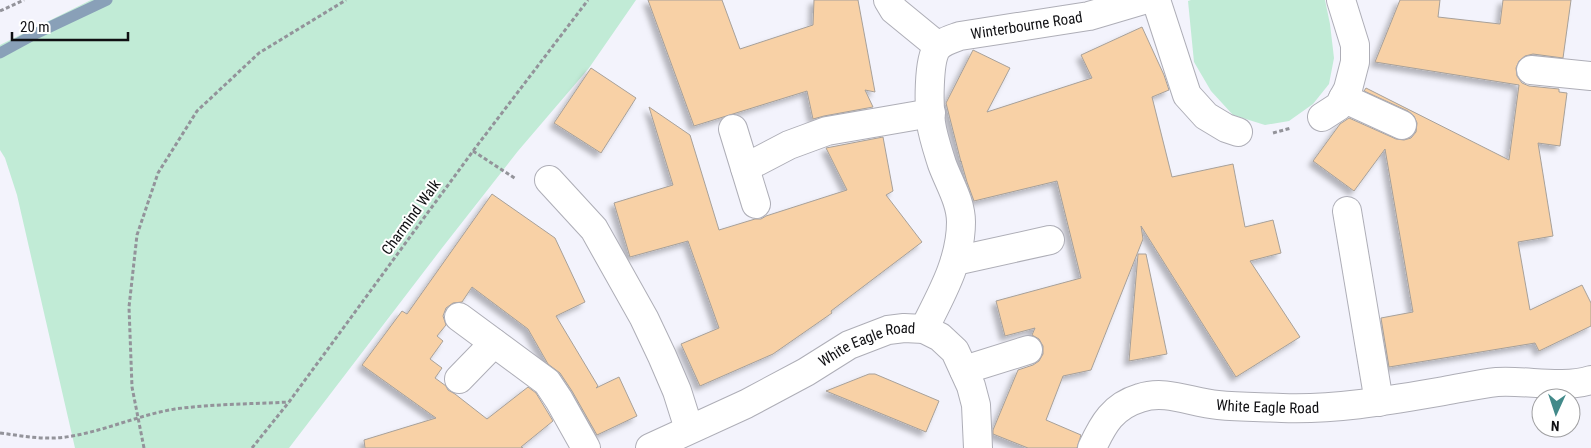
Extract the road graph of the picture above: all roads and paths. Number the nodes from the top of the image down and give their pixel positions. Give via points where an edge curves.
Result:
1 (24, 0) edge
2 (346, 0) edge
3 (588, 0) edge
4 (888, 0) edge
5 (1341, 0) edge
6 (1143, 1) edge
7 (0, 11) edge
8 (938, 46) junction
9 (1531, 70) dead end
10 (1591, 76) edge
11 (1343, 98) junction
12 (931, 113) junction
13 (1322, 117) joint
14 (1402, 125) dead end
15 (733, 129) dead end
16 (1238, 132) joint
17 (473, 151) junction
18 (744, 168) junction
19 (549, 180) joint
20 (756, 204) dead end
21 (1347, 211) dead end
22 (1050, 240) dead end
23 (955, 261) junction
24 (459, 317) dead end
25 (924, 329) junction
26 (494, 343) junction
27 (1028, 350) dead end
28 (964, 370) junction
29 (459, 379) dead end
30 (1591, 380) edge
31 (289, 402) junction
32 (1379, 402) junction
33 (138, 417) junction
34 (689, 429) junction
35 (0, 433) edge
36 (144, 448) edge
37 (252, 448) edge
38 (586, 448) edge
39 (650, 448) edge
40 (978, 448) edge
41 (1092, 448) edge

1 - 7 path
2 - 33 path via 259,53 197,111 158,173 137,235 128,307 132,387
3 - 17 path, Charmind Walk
4 - 8 street via 894,10
5 - 11 street via 1355,45 1355,62
6 - 8 street, Winterbourne Road via 1089,16 960,36
6 - 16 street via 1186,95 1206,116
8 - 12 street via 931,60
9 - 10 street
11 - 13 street via 1339,106
11 - 14 street
12 - 18 street via 826,131
12 - 23 street via 936,146 959,205 961,220
13 - 16 path via 1264,134
15 - 18 street
17 - 19 path via 515,179 526,166
17 - 31 path, Charmind Walk
18 - 20 street
19 - 34 street via 594,229 644,318 677,391
21 - 32 street
22 - 23 street
23 - 25 street
24 - 26 street
25 - 28 street, White Eagle Road via 949,344
25 - 34 street, White Eagle Road via 888,330 849,345 746,404
26 - 29 street
26 - 38 street via 547,382
27 - 28 street
28 - 40 street, White Eagle Road via 976,405
30 - 32 street, White Eagle Road via 1551,384 1495,382
31 - 33 path via 174,409
31 - 37 path, Charmind Walk
32 - 41 street, White Eagle Road via 1314,409 1218,405 1153,394 1113,412
33 - 35 path via 71,436 41,439
33 - 36 path
34 - 39 street, White Eagle Road

